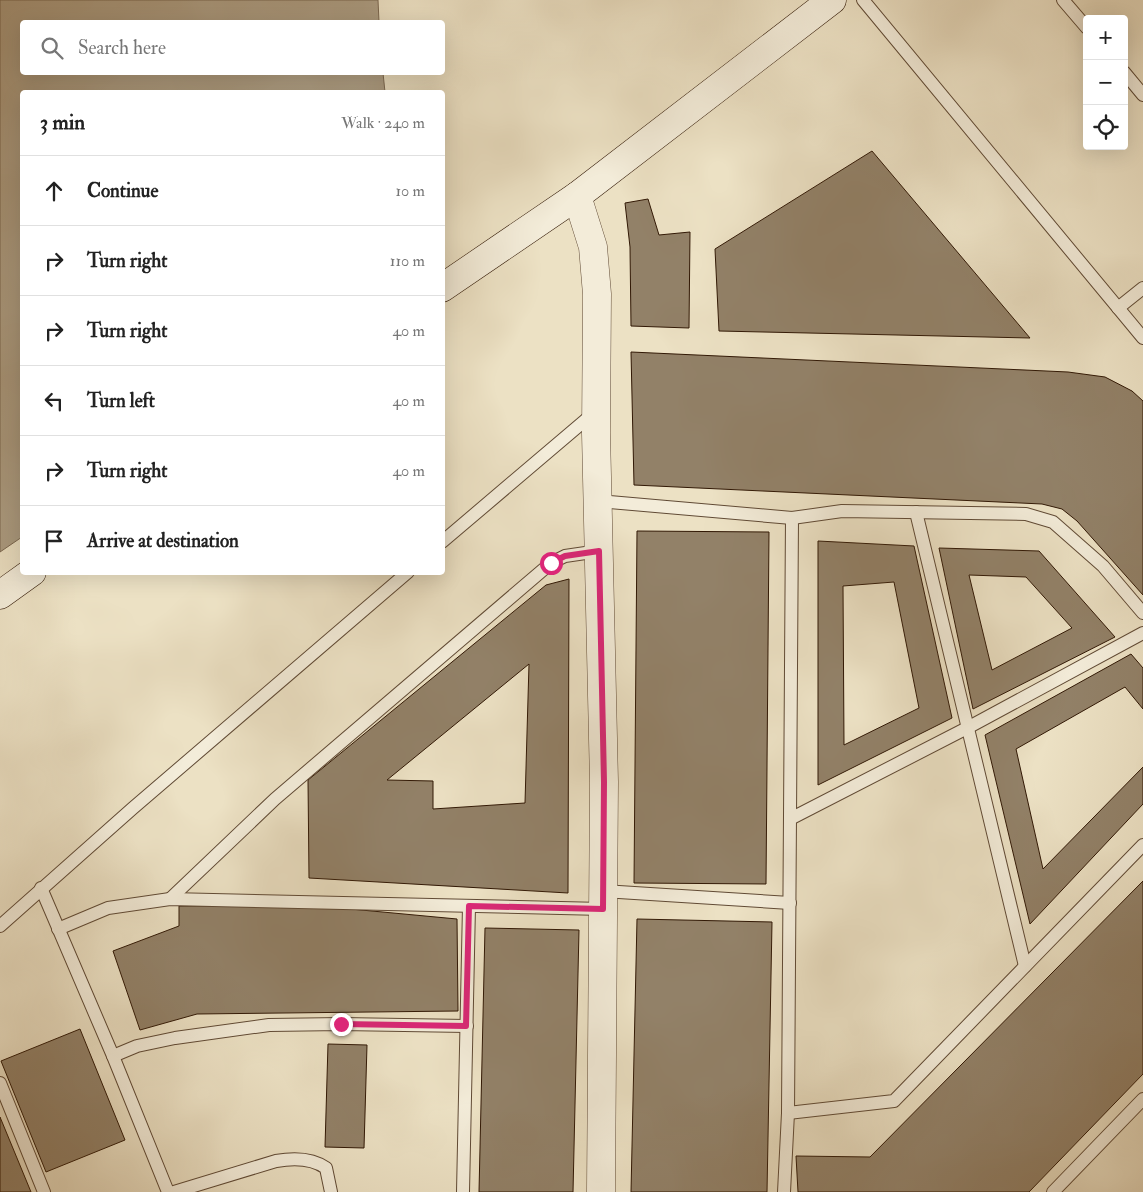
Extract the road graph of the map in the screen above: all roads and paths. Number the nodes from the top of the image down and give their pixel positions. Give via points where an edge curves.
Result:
1 (832, 0) edge
2 (863, 0) edge
3 (1063, 0) edge
4 (1083, 23) edge
5 (1128, 77) edge
6 (1143, 95) edge
7 (577, 196) junction
8 (445, 286) edge
9 (1143, 288) edge
10 (1118, 308) junction
11 (1143, 338) edge
12 (596, 410) junction
13 (598, 501) junction
14 (916, 512) junction
15 (792, 518) junction
16 (445, 539) edge
17 (599, 551) junction
18 (28, 575) edge
19 (405, 575) edge
20 (0, 595) edge
21 (1143, 613) edge
22 (1143, 632) edge
23 (969, 728) junction
24 (790, 819) junction
25 (1143, 845) edge
26 (41, 888) junction
27 (170, 899) junction
28 (603, 900) junction
29 (790, 904) junction
30 (469, 906) junction
31 (0, 926) edge
32 (58, 929) junction
33 (1025, 966) junction
34 (466, 1026) junction
35 (113, 1056) junction
36 (0, 1083) edge
37 (1143, 1098) edge
38 (788, 1113) junction
39 (44, 1192) edge
40 (168, 1192) edge
41 (174, 1192) edge
42 (331, 1192) edge
43 (463, 1192) edge
44 (601, 1192) edge
45 (784, 1192) edge
46 (1053, 1192) edge

1 - 7 street
2 - 10 lane
3 - 4 lane
5 - 6 lane
7 - 8 street
7 - 12 street via 593,247 597,294
9 - 10 lane
10 - 11 lane
12 - 13 street
12 - 16 lane
13 - 15 lane
13 - 17 street
14 - 15 lane via 842,511
14 - 21 lane via 1026,514 1053,522 1103,566
14 - 23 lane
15 - 24 lane
17 - 27 lane via 565,556 551,563 275,799
17 - 28 street
18 - 20 street
19 - 26 lane
22 - 23 lane
23 - 24 lane
23 - 33 lane
24 - 29 lane
25 - 33 lane
26 - 31 lane
26 - 32 lane
27 - 30 lane
27 - 32 lane via 108,908
28 - 29 lane
28 - 30 lane
28 - 44 street
29 - 38 lane
30 - 34 lane
32 - 35 lane
33 - 38 lane via 894,1100
34 - 35 lane via 269,1025 174,1038 137,1046
34 - 43 lane
35 - 40 lane
36 - 39 lane
37 - 46 lane
38 - 45 lane
41 - 42 lane via 291,1159 318,1162 326,1168

